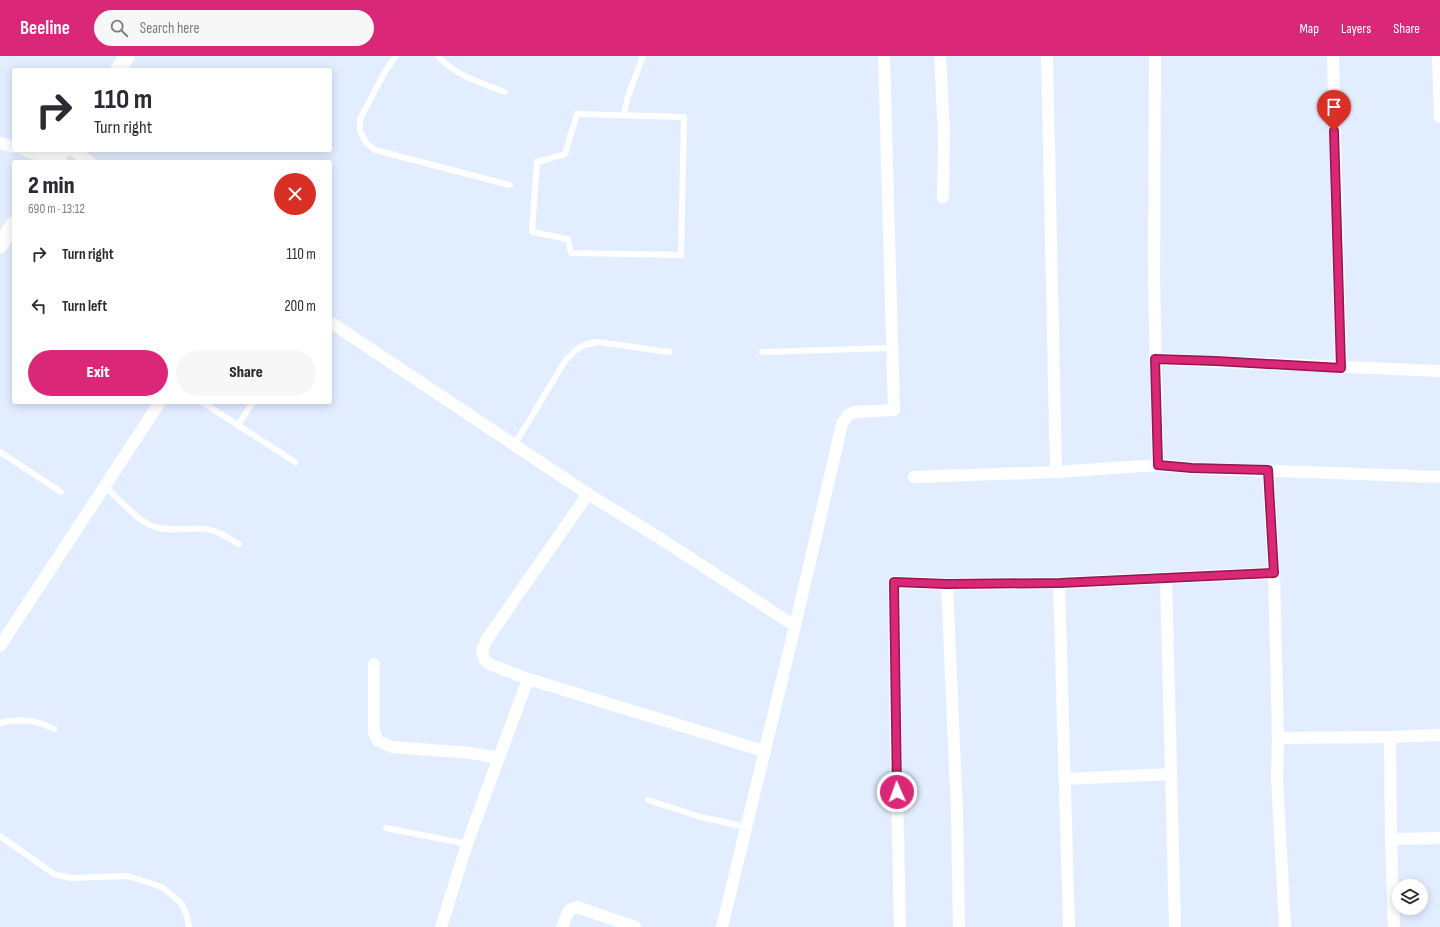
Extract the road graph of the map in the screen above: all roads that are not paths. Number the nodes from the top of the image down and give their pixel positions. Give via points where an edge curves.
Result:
1 (127, 56) edge
2 (396, 56) edge
3 (438, 56) edge
4 (643, 56) edge
5 (884, 56) edge
6 (940, 56) edge
7 (1047, 56) edge
8 (1155, 56) edge
9 (1333, 56) edge
10 (1438, 56) edge
11 (119, 68) edge
12 (505, 92) dead end
13 (624, 114) junction
14 (1440, 117) edge
15 (0, 143) edge
16 (12, 146) edge
17 (33, 152) edge
18 (75, 152) edge
19 (58, 157) edge
20 (87, 160) edge
21 (510, 185) dead end
22 (943, 197) dead end
23 (12, 227) edge
24 (0, 246) edge
25 (332, 323) edge
26 (891, 348) junction
27 (669, 352) dead end
28 (762, 352) dead end
29 (1155, 359) junction
30 (1341, 368) junction
31 (1440, 371) edge
32 (159, 404) edge
33 (205, 404) edge
34 (252, 404) edge
35 (238, 425) junction
36 (515, 444) junction
37 (0, 452) edge
38 (295, 462) dead end
39 (1158, 465) junction
40 (1268, 470) junction
41 (1056, 472) junction
42 (1440, 476) edge
43 (914, 477) dead end
44 (105, 486) junction
45 (61, 492) dead end
46 (588, 494) junction
47 (239, 544) dead end
48 (1274, 573) junction
49 (1166, 578) junction
50 (1060, 583) junction
51 (947, 584) junction
52 (795, 626) junction
53 (0, 646) edge
54 (374, 664) dead end
55 (528, 679) junction
56 (0, 723) edge
57 (54, 729) dead end
58 (1440, 735) edge
59 (1390, 737) junction
60 (1278, 738) junction
61 (764, 751) junction
62 (498, 758) junction
63 (1171, 774) junction
64 (1065, 779) junction
65 (648, 800) dead end
66 (746, 827) junction
67 (386, 828) dead end
68 (0, 836) edge
69 (1440, 838) edge
70 (1391, 839) junction
71 (467, 844) junction
72 (189, 927) edge
73 (441, 927) edge
74 (562, 927) edge
75 (635, 927) edge
76 (722, 927) edge
77 (900, 927) edge
78 (958, 927) edge
79 (1069, 927) edge
80 (1175, 927) edge
81 (1285, 927) edge
82 (1394, 927) edge

1 - 11 street
2 - 21 lane via 360,119 360,130 366,143 375,150
3 - 12 lane via 458,73
4 - 13 lane
5 - 26 street
6 - 22 street via 944,134
7 - 41 street
8 - 29 street
9 - 30 street
10 - 14 street
13 - 13 lane via 684,117 680,254 571,253 568,239 532,232 537,162 565,154 576,114
15 - 16 street
17 - 19 street
18 - 20 street
23 - 24 street
25 - 36 street
26 - 28 lane
26 - 52 street via 894,410 855,412 848,415 842,424
27 - 36 lane via 598,342 577,348 564,361
29 - 30 street
29 - 39 street
30 - 31 street
32 - 44 street
33 - 35 lane
34 - 35 lane
35 - 38 lane
36 - 46 street
37 - 45 lane
39 - 40 street
39 - 41 street
40 - 42 street
40 - 48 street
41 - 43 street
44 - 47 lane via 142,520 155,527 215,531
44 - 53 street
46 - 52 street
46 - 55 street via 482,650 484,659 490,664
48 - 49 street
48 - 60 street
49 - 50 street
49 - 63 street
50 - 51 street
50 - 64 street
51 - 77 street via 894,582
51 - 78 street via 957,813
52 - 61 street
54 - 62 street via 374,732 378,741 392,747 471,753
55 - 61 street
55 - 62 street
56 - 57 lane via 27,719 41,722
58 - 59 street
59 - 60 street
59 - 70 street
60 - 81 street via 1277,778
61 - 66 street
62 - 71 street
63 - 64 street
63 - 80 street
64 - 79 street
65 - 66 lane via 702,817
66 - 76 street
67 - 71 lane
68 - 72 lane via 54,874 70,878 128,876 162,887 181,903
69 - 70 street
70 - 82 street
71 - 73 street
74 - 75 street via 569,910 577,907

